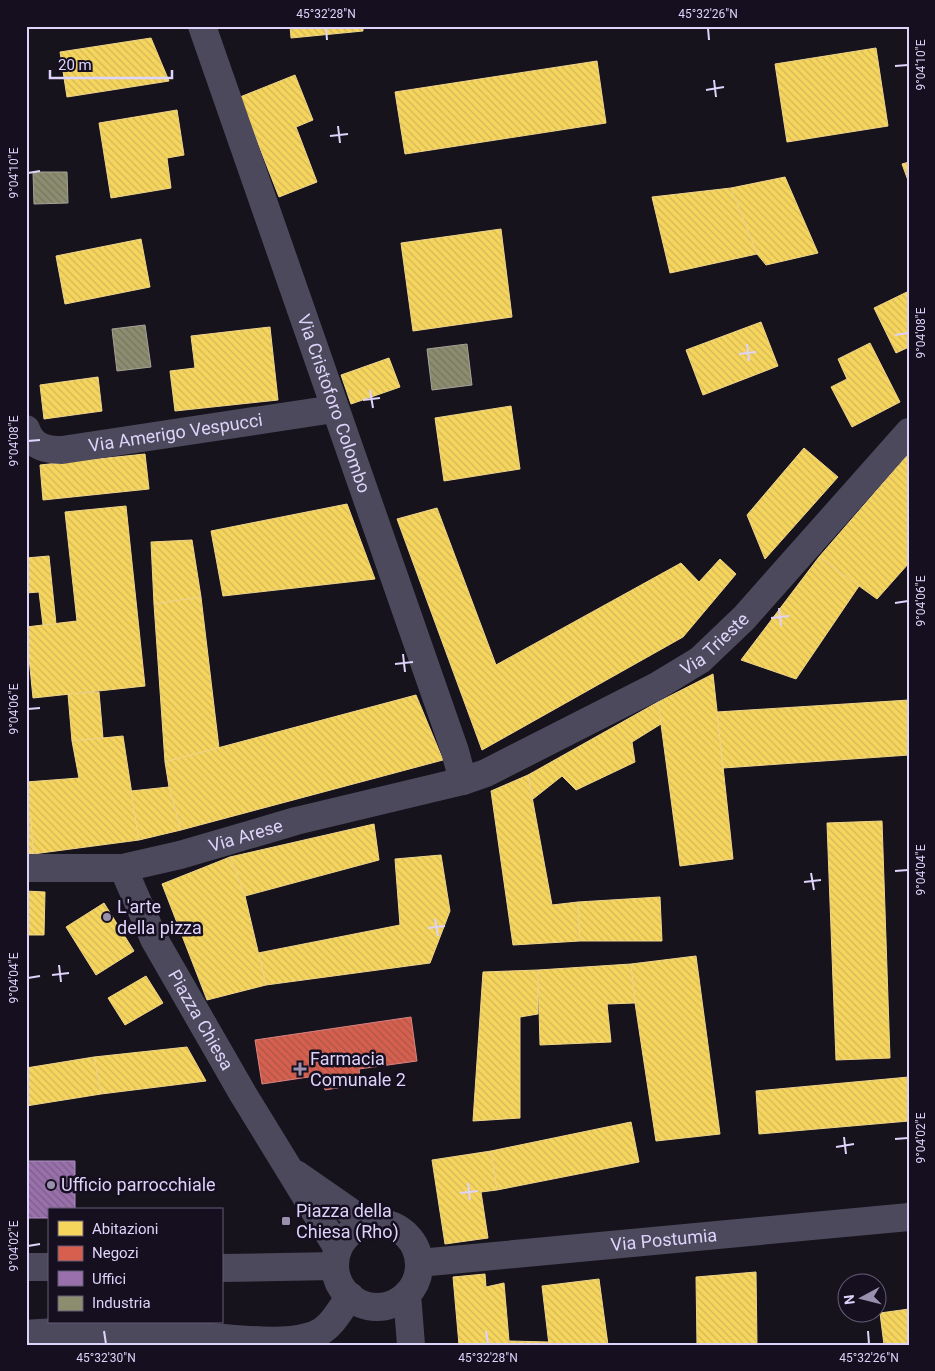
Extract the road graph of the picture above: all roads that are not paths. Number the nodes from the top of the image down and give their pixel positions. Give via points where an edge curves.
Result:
1 (202, 26) edge
2 (334, 409) junction
3 (26, 430) edge
4 (909, 432) edge
5 (462, 781) junction
6 (26, 868) edge
7 (124, 868) junction
8 (288, 1169) junction
9 (909, 1217) edge
10 (368, 1224) junction
11 (337, 1258) junction
12 (419, 1263) junction
13 (26, 1267) edge
14 (48, 1268) edge
15 (222, 1268) edge
16 (407, 1294) junction
17 (350, 1296) junction
18 (380, 1306) junction
19 (26, 1334) edge
20 (411, 1344) edge

1 - 2 street, Via Cristoforo Colombo
2 - 3 street, Via Amerigo Vespucci via 62,450 48,450 36,445
2 - 5 street, Via Cristoforo Colombo via 455,751
4 - 5 street, Via Trieste via 744,618 700,660 657,686 486,773
5 - 7 street, Via Arese via 296,821
6 - 7 street, Via Arese
7 - 8 street, Piazza Chiesa via 154,939
8 - 10 street, Piazza Chiesa
8 - 11 street, Piazza Chiesa
9 - 12 street, Via Postumia
10 - 11 street via 355,1228 345,1238
10 - 12 street via 383,1223 408,1236 416,1249
11 - 15 street
11 - 17 street via 341,1287
12 - 16 street via 418,1274
13 - 14 street
16 - 18 street
16 - 20 street
17 - 18 street via 359,1302
17 - 19 street via 332,1322 308,1337 243,1339 84,1331
18 - 20 street

